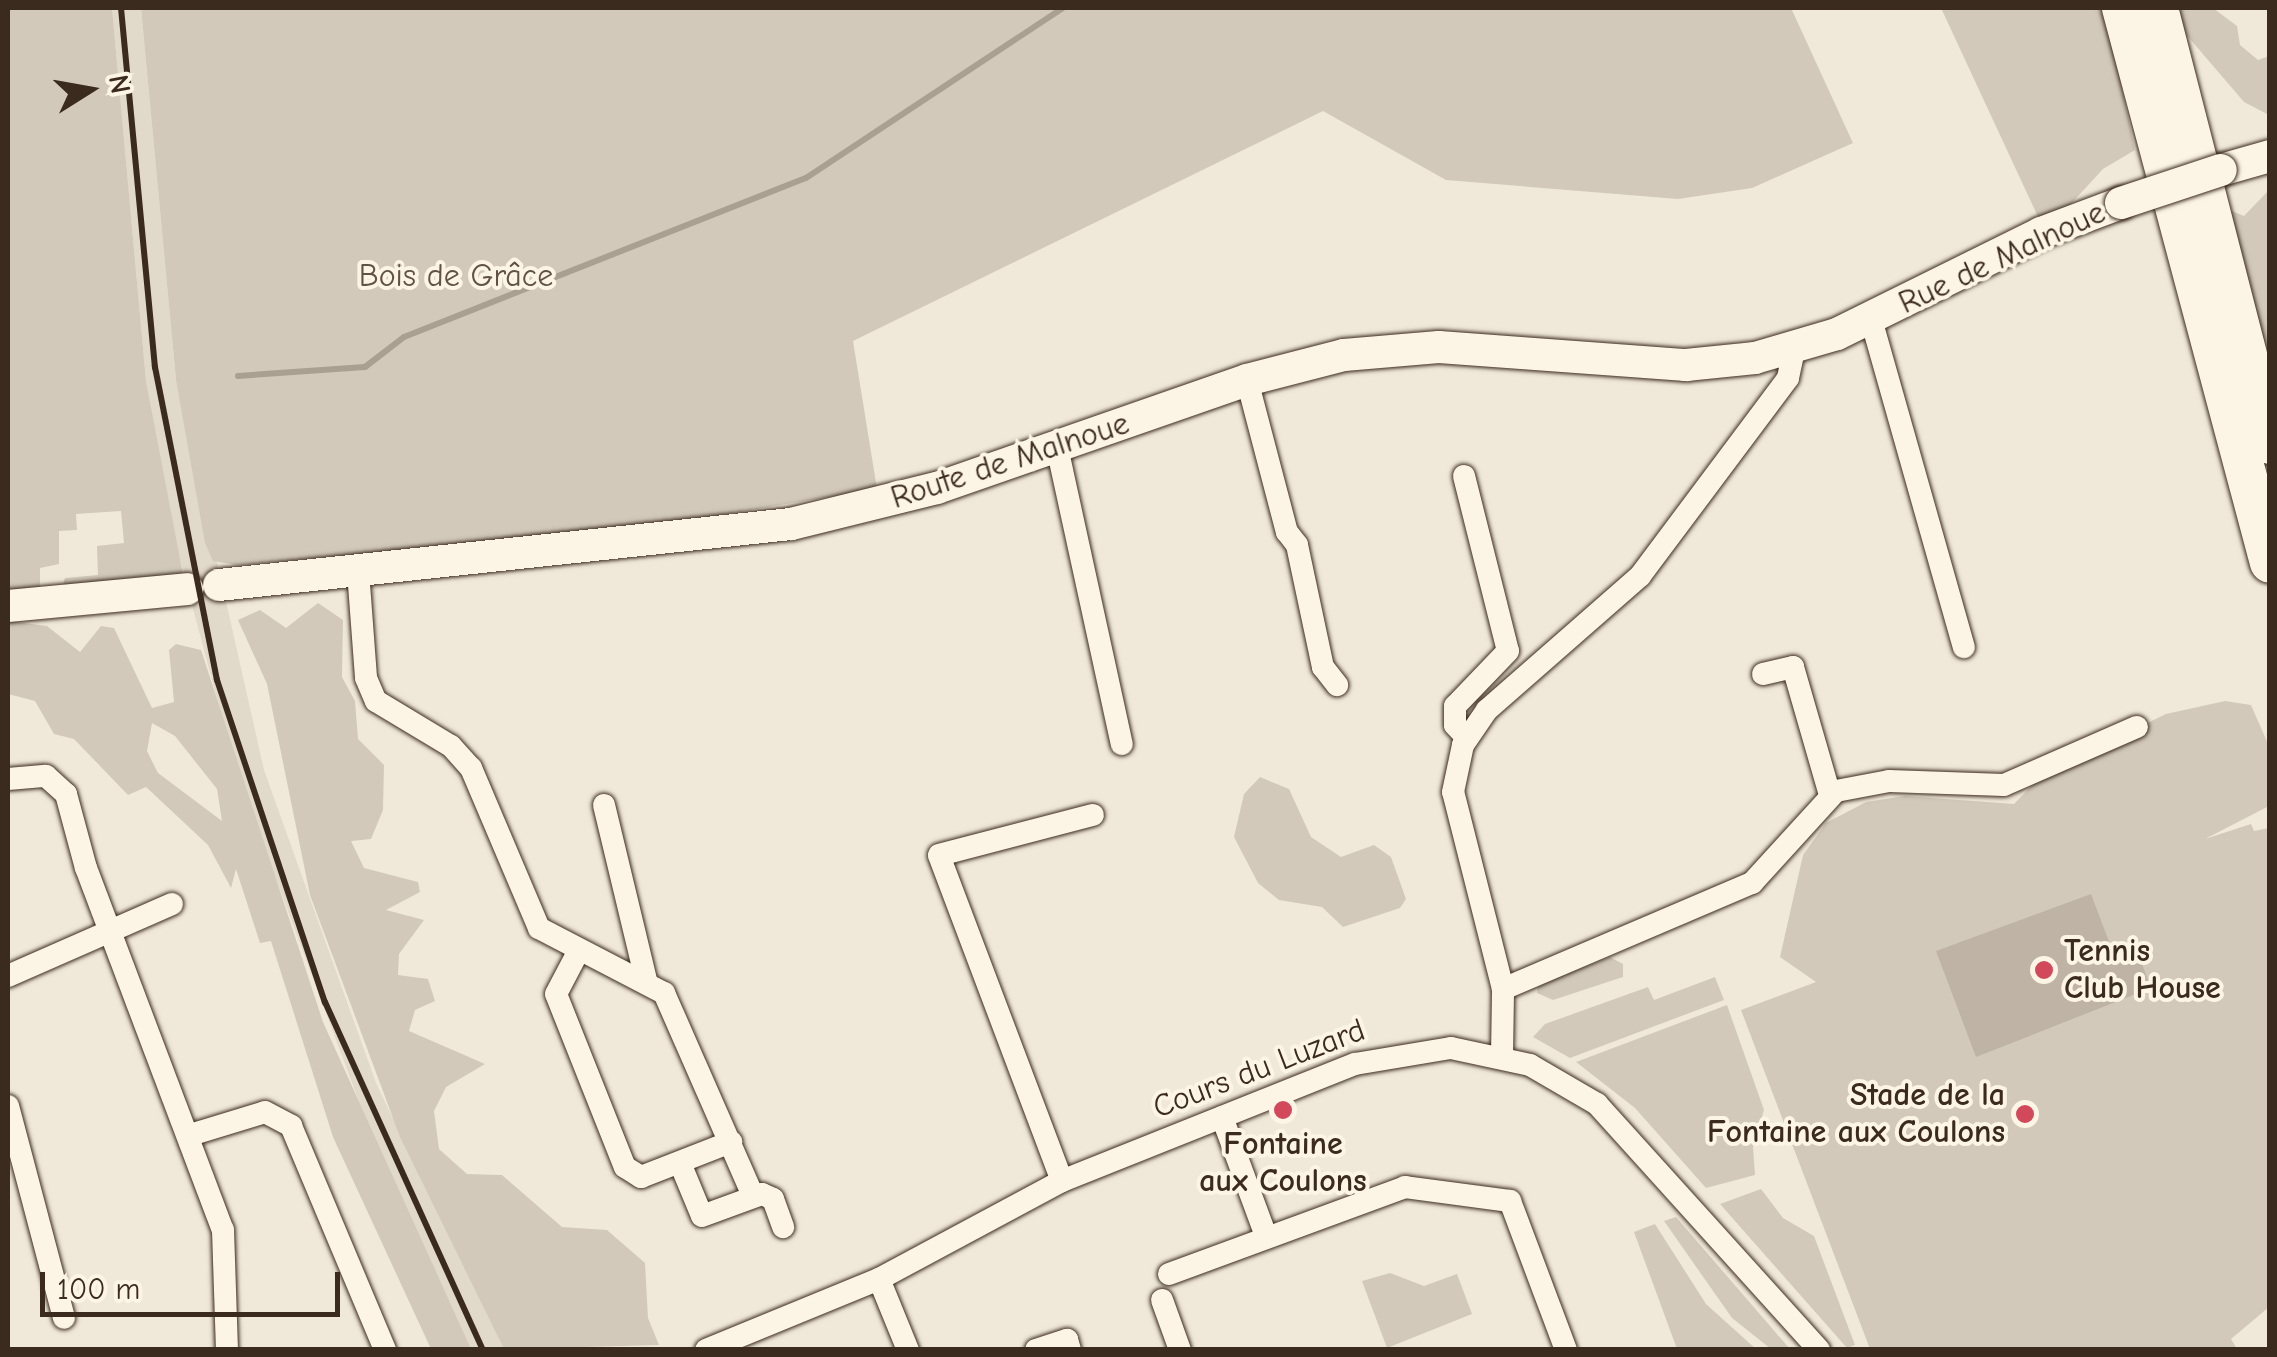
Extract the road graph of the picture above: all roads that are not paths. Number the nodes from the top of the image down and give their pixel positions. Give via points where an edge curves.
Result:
1 (2122, 8) edge
2 (2158, 8) edge
3 (2270, 156) edge
4 (1871, 319) junction
5 (1794, 349) junction
6 (1247, 380) junction
7 (2270, 444) edge
8 (1057, 447) junction
9 (1464, 476) dead end
10 (2270, 563) edge
11 (358, 571) junction
12 (8, 606) edge
13 (1964, 647) dead end
14 (1763, 674) dead end
15 (1336, 685) dead end
16 (2137, 727) dead end
17 (1467, 738) junction
18 (1122, 744) dead end
19 (8, 779) edge
20 (1830, 795) junction
21 (604, 805) dead end
22 (1092, 815) dead end
23 (172, 904) dead end
24 (112, 931) junction
25 (577, 954) junction
26 (8, 976) edge
27 (646, 980) junction
28 (1502, 988) junction
29 (1502, 1056) junction
30 (8, 1106) edge
31 (1222, 1116) junction
32 (190, 1136) junction
33 (732, 1142) junction
34 (680, 1163) junction
35 (1062, 1181) junction
36 (753, 1196) junction
37 (783, 1227) dead end
38 (1266, 1236) junction
39 (1169, 1274) dead end
40 (879, 1279) junction
41 (1162, 1300) dead end
42 (64, 1318) dead end
43 (227, 1350) edge
44 (385, 1350) edge
45 (706, 1350) edge
46 (908, 1350) edge
47 (1036, 1350) edge
48 (1070, 1350) edge
49 (1180, 1350) edge
50 (1566, 1350) edge
51 (1819, 1350) edge

1 - 10 highway
2 - 7 highway
3 - 4 main road, Rue de Malnoue, bridge via 2041,233
4 - 5 main road, Rue de Malnoue
4 - 13 street
5 - 6 main road, Route de Malnoue via 1686,365 1408,348
5 - 17 street via 1788,378 1640,576 1487,710
6 - 8 main road, Route de Malnoue
6 - 15 street via 1305,574 1323,667
8 - 11 main road, Route de Malnoue via 791,524
8 - 18 street
9 - 17 street via 1508,651 1456,706 1455,724
11 - 12 main road, Route de Malnoue
11 - 25 street via 366,678 376,700 451,746 470,768 526,909 554,943
14 - 20 street via 1794,667
16 - 20 street via 2004,785 1872,782
17 - 28 street via 1454,777 1456,808
19 - 24 street via 38,775 60,784
20 - 28 street via 1752,883
21 - 27 street
22 - 35 street via 939,855
23 - 24 street
24 - 26 street
24 - 32 street
25 - 27 street
25 - 34 street via 556,994 625,1167 642,1176
27 - 33 street via 679,1012
28 - 29 street
29 - 31 street, Cours du Luzard via 1452,1048 1391,1054
29 - 51 street, Cours du Luzard via 1554,1076 1612,1118
30 - 42 street
31 - 35 street, Cours du Luzard
31 - 38 street
32 - 43 street via 226,1248
32 - 44 street via 264,1112 291,1126
33 - 34 street
33 - 36 street
34 - 36 street via 702,1216
35 - 40 street, Cours du Luzard
36 - 37 street via 772,1199
38 - 39 street
38 - 50 street via 1405,1188 1510,1201
40 - 45 street, Cours du Luzard
40 - 46 street
41 - 49 street
47 - 48 street via 1067,1340

